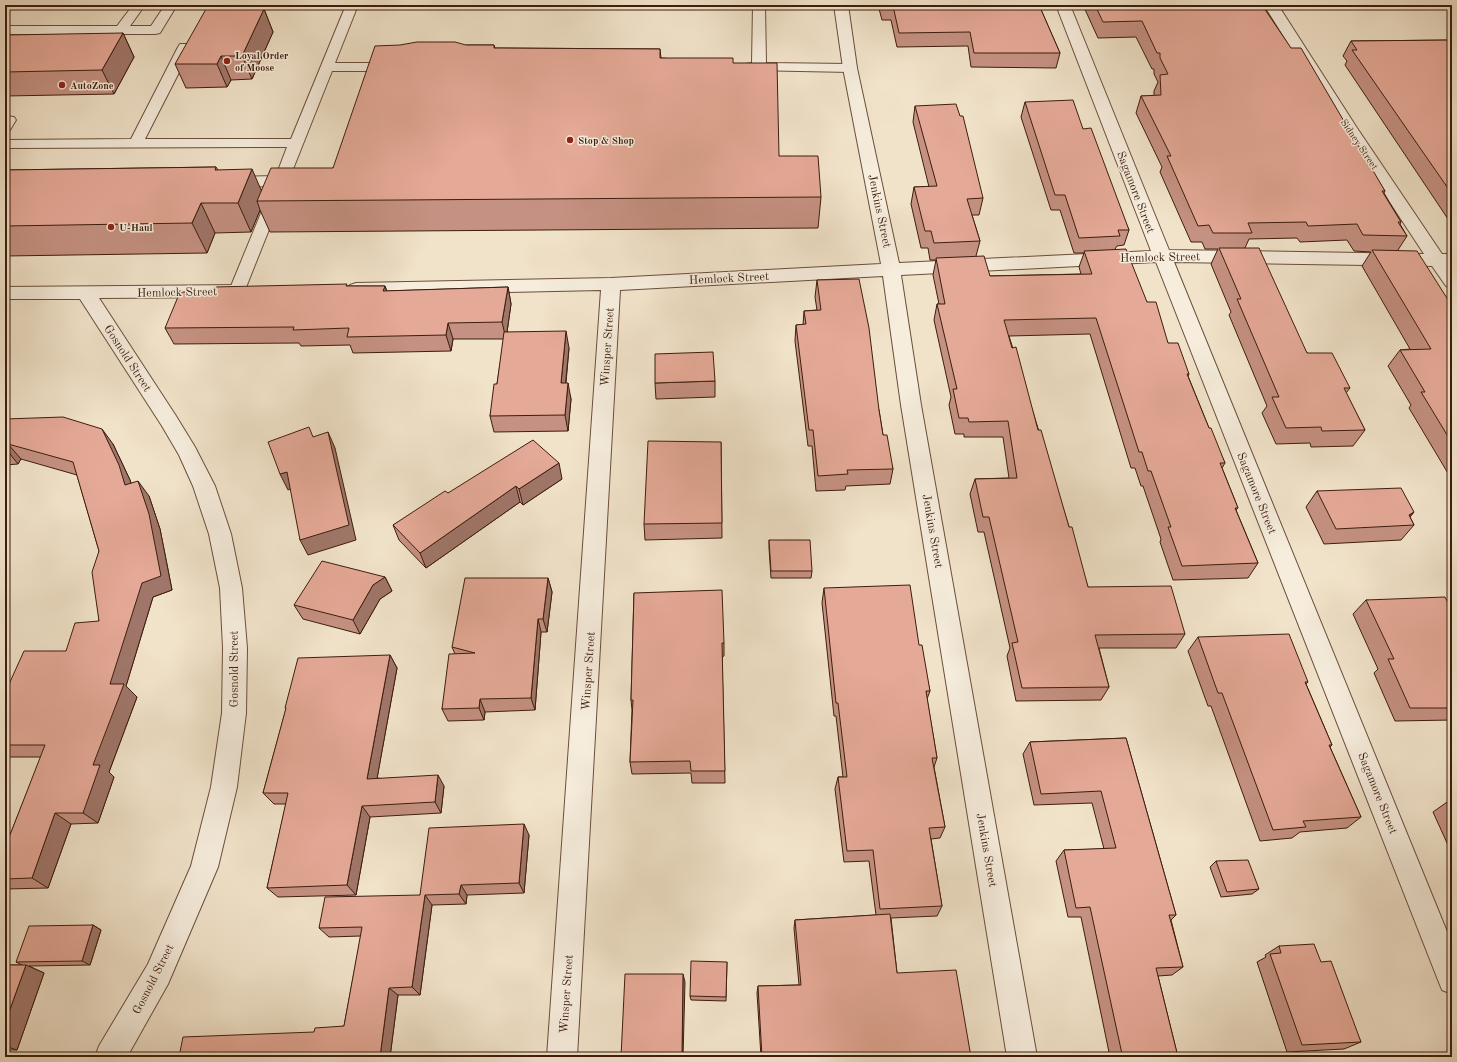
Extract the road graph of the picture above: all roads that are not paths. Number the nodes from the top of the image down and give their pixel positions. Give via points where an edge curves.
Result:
1 (139, 5) edge
2 (171, 5) edge
3 (352, 5) edge
4 (759, 5) edge
5 (841, 5) edge
6 (1063, 5) edge
7 (1271, 5) edge
8 (5, 30) edge
9 (121, 30) junction
10 (185, 47) edge
11 (327, 67) junction
12 (404, 67) edge
13 (735, 67) edge
14 (759, 67) junction
15 (850, 68) junction
16 (5, 120) edge
17 (5, 127) edge
18 (296, 143) junction
19 (5, 144) edge
20 (136, 144) junction
21 (281, 181) junction
22 (217, 182) edge
23 (1161, 256) junction
24 (1445, 260) edge
25 (891, 269) junction
26 (1452, 282) edge
27 (611, 284) junction
28 (340, 289) edge
29 (261, 290) edge
30 (237, 291) junction
31 (5, 293) edge
32 (86, 293) junction
33 (1452, 980) edge
34 (110, 1057) edge
35 (562, 1057) edge
36 (1022, 1057) edge

1 - 9 lane
2 - 9 lane via 155,30
3 - 11 lane
4 - 14 lane
5 - 15 street, Jenkins Street
6 - 23 street, Sagamore Street
7 - 24 street, Sidney Street via 1349,128
8 - 9 lane
10 - 20 lane
11 - 12 lane
11 - 18 lane
13 - 14 lane
14 - 15 lane
15 - 25 street, Jenkins Street
16 - 17 lane via 9,120
18 - 20 lane
18 - 21 lane
19 - 20 lane
21 - 22 lane
21 - 30 lane
23 - 24 street, Hemlock Street
23 - 25 street, Hemlock Street
23 - 33 street, Sagamore Street
24 - 26 street, Sidney Street
25 - 27 street, Hemlock Street
25 - 36 street, Jenkins Street via 911,404
27 - 28 street, Hemlock Street
27 - 35 street, Winsper Street
29 - 30 street, Hemlock Street
30 - 32 street, Hemlock Street
31 - 32 street, Hemlock Street
32 - 34 street, Gosnold Street via 173,428 204,486 220,534 231,588 235,648 234,714 224,787 204,867 158,974

